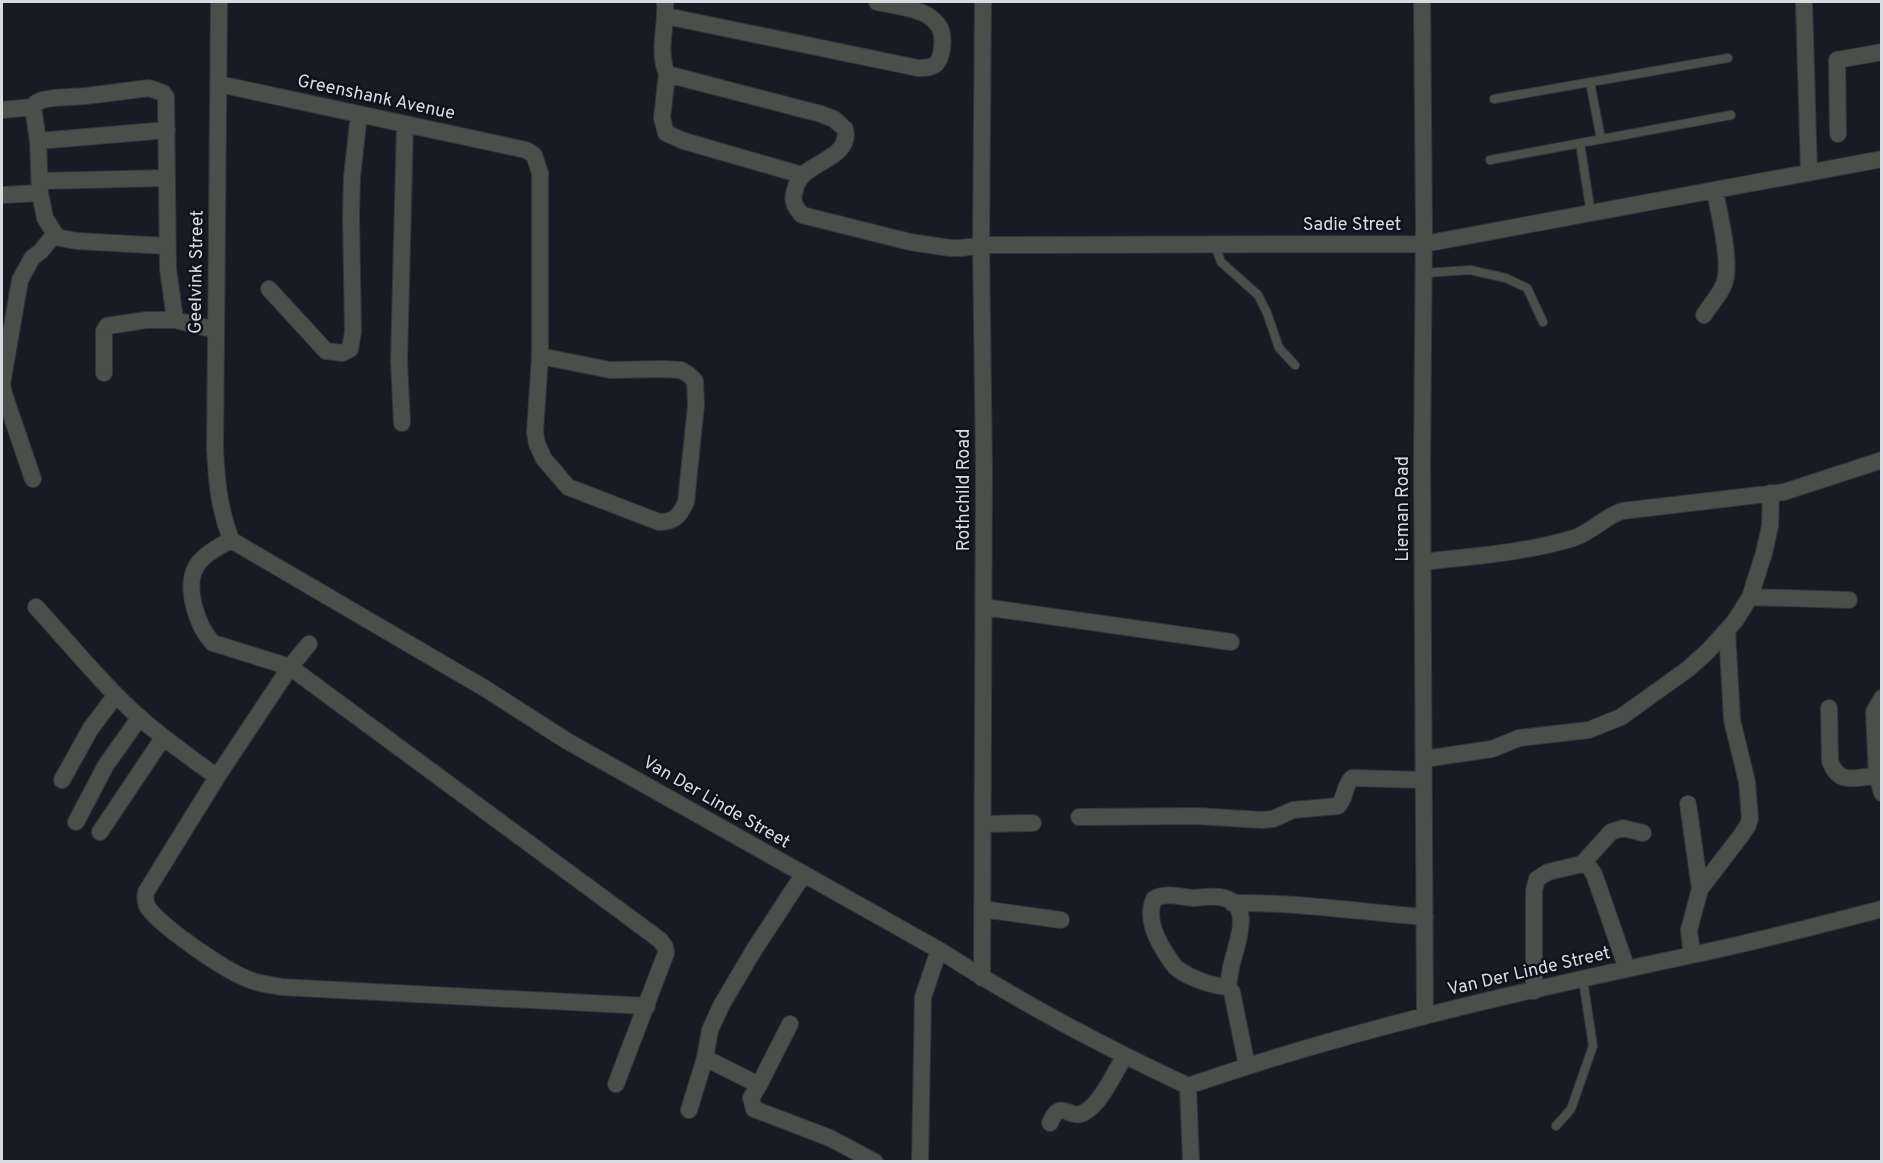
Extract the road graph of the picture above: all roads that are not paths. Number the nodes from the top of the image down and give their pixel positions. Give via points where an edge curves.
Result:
1 (219, 2) edge
2 (877, 2) edge
3 (983, 2) edge
4 (1422, 2) edge
5 (1804, 2) edge
6 (666, 9) edge
7 (1881, 52) edge
8 (1728, 58) dead end
9 (667, 74) junction
10 (1590, 82) junction
11 (219, 84) junction
12 (1494, 99) dead end
13 (33, 107) junction
14 (2, 110) edge
15 (359, 114) junction
16 (1731, 115) dead end
17 (405, 124) junction
18 (167, 130) junction
19 (1838, 134) dead end
20 (1601, 139) junction
21 (38, 141) junction
22 (1580, 143) junction
23 (1881, 159) edge
24 (1490, 160) dead end
25 (1809, 173) junction
26 (802, 175) junction
27 (167, 178) junction
28 (40, 187) junction
29 (1715, 191) junction
30 (2, 195) edge
31 (1591, 214) junction
32 (55, 234) junction
33 (1424, 244) junction
34 (981, 245) junction
35 (1215, 245) junction
36 (167, 246) junction
37 (1424, 273) junction
38 (269, 289) dead end
39 (1704, 315) dead end
40 (175, 320) junction
41 (1543, 322) dead end
42 (216, 330) junction
43 (540, 356) junction
44 (1296, 365) dead end
45 (105, 373) dead end
46 (402, 423) dead end
47 (1881, 460) edge
48 (33, 479) dead end
49 (1771, 493) junction
50 (231, 540) junction
51 (1423, 562) junction
52 (1750, 597) junction
53 (1849, 600) dead end
54 (36, 607) dead end
55 (984, 607) junction
56 (1727, 630) junction
57 (1231, 642) dead end
58 (309, 644) dead end
59 (290, 667) junction
60 (116, 695) junction
61 (1881, 698) edge
62 (1829, 708) dead end
63 (140, 717) junction
64 (163, 738) junction
65 (1424, 759) junction
66 (1877, 776) junction
67 (217, 777) junction
68 (62, 780) dead end
69 (1424, 780) junction
70 (1881, 793) edge
71 (1688, 804) dead end
72 (1079, 817) dead end
73 (76, 822) dead end
74 (1034, 823) dead end
75 (982, 824) junction
76 (100, 832) dead end
77 (1643, 833) dead end
78 (1582, 864) junction
79 (803, 875) junction
80 (1700, 889) junction
81 (1232, 903) junction
82 (982, 909) junction
83 (1881, 909) edge
84 (1425, 917) junction
85 (1061, 920) dead end
86 (939, 950) junction
87 (1692, 955) junction
88 (1627, 969) junction
89 (982, 978) junction
90 (1584, 980) junction
91 (1228, 987) junction
92 (1534, 991) junction
93 (647, 1006) junction
94 (1425, 1017) junction
95 (790, 1024) dead end
96 (1124, 1056) junction
97 (705, 1058) junction
98 (1247, 1066) junction
99 (616, 1084) dead end
100 (759, 1085) junction
101 (1188, 1086) junction
102 (689, 1110) dead end
103 (1050, 1123) dead end
104 (1556, 1126) dead end
105 (875, 1161) edge
106 (920, 1161) edge
107 (1191, 1161) edge

1 - 11 street, Geelvink Street
2 - 6 street via 924,13 933,20 942,40 941,58 936,64 918,68
3 - 34 street, Rothchild Road
4 - 33 street, Lieman Road
5 - 25 street
6 - 9 street via 662,52
7 - 19 street via 1837,60
8 - 10 lane
9 - 26 street via 662,118 666,133
9 - 26 street via 821,114 841,124 846,140 840,150
10 - 12 lane
10 - 20 lane
11 - 15 street, Greenshank Avenue
11 - 42 street, Geelvink Street
13 - 14 street
13 - 18 street via 53,98 149,88 166,97
13 - 21 street
15 - 17 street, Greenshank Avenue
15 - 38 street via 352,177 350,349 342,353 326,351
16 - 20 lane
17 - 43 street, Greenshank Avenue via 534,155 540,174
17 - 46 street via 399,361
18 - 21 street
18 - 27 street
20 - 22 lane
21 - 28 street
22 - 24 lane
22 - 31 lane
23 - 25 street, Sadie Street
25 - 29 street, Sadie Street
26 - 34 street, Sadie Street via 793,198 802,216 950,249
27 - 28 street
27 - 36 street
28 - 30 street
28 - 32 street via 45,218
29 - 31 street, Sadie Street
29 - 39 street via 1726,278
31 - 33 street, Sadie Street
32 - 36 street via 77,241
32 - 48 street via 27,265 20,280 2,384
33 - 35 street, Sadie Street
33 - 37 street, Lieman Road
34 - 35 street, Sadie Street
34 - 55 street, Rothchild Road
35 - 44 lane via 1221,262 1258,295 1279,348
36 - 40 street
37 - 41 lane via 1470,270 1506,278 1527,288
37 - 51 street, Lieman Road
40 - 42 street
40 - 45 street via 107,326
42 - 50 street, Geelvink Street via 217,489
43 - 43 street via 610,370 681,370 695,381 686,502 674,520 659,522 568,487 556,474 541,452 535,432
47 - 49 street
49 - 51 street via 1622,511 1576,537 1524,550
49 - 52 street via 1770,526
50 - 59 street via 195,567 192,595 206,636 213,643
50 - 79 street, Van Der Linde Street via 486,689 567,741
51 - 65 street, Lieman Road
52 - 53 street
52 - 56 street
54 - 60 street
55 - 57 street
55 - 75 street, Rothchild Road
56 - 65 street via 1688,669 1622,717 1589,729 1519,738 1492,749
56 - 80 street via 1732,720 1747,782 1750,819
58 - 59 street
59 - 67 street
59 - 93 street via 660,940 666,953
60 - 63 street
60 - 68 street via 91,728
61 - 66 street via 1874,712
62 - 66 street via 1830,761 1837,775
63 - 64 street
63 - 73 street via 106,765
64 - 67 street
64 - 76 street
65 - 69 street, Lieman Road
66 - 70 street
67 - 93 street via 145,898 149,909 170,927 227,968 252,981 281,987
69 - 72 street via 1352,778 1338,806 1293,810 1272,819
69 - 84 street, Lieman Road
71 - 80 street
74 - 75 street
75 - 82 street, Rothchild Road
77 - 78 street via 1623,828 1611,832
78 - 88 street via 1594,874
78 - 92 street via 1548,872 1537,879
79 - 86 street, Van Der Linde Street
79 - 97 street via 722,1004 710,1030
80 - 87 street via 1689,930
81 - 84 street
81 - 91 street via 1239,911 1241,924
81 - 91 street via 1220,897 1168,895 1154,899 1151,909 1153,930 1177,969
82 - 85 street
82 - 89 street, Rothchild Road
83 - 87 street, Van Der Linde Street
84 - 94 street, Lieman Road
86 - 89 street, Van Der Linde Street
86 - 106 street via 923,997
87 - 88 street, Van Der Linde Street
88 - 90 street, Van Der Linde Street
89 - 96 street, Van Der Linde Street
90 - 92 street, Van Der Linde Street
90 - 104 lane via 1593,1046 1571,1109
91 - 98 street
92 - 94 street, Van Der Linde Street
93 - 99 street
94 - 98 street, Van Der Linde Street
95 - 100 street
96 - 101 street, Van Der Linde Street
96 - 103 street via 1087,1112 1079,1115 1058,1111
97 - 100 street
97 - 102 street
98 - 101 street, Van Der Linde Street
100 - 105 street via 751,1098 754,1109 830,1138
101 - 107 street

